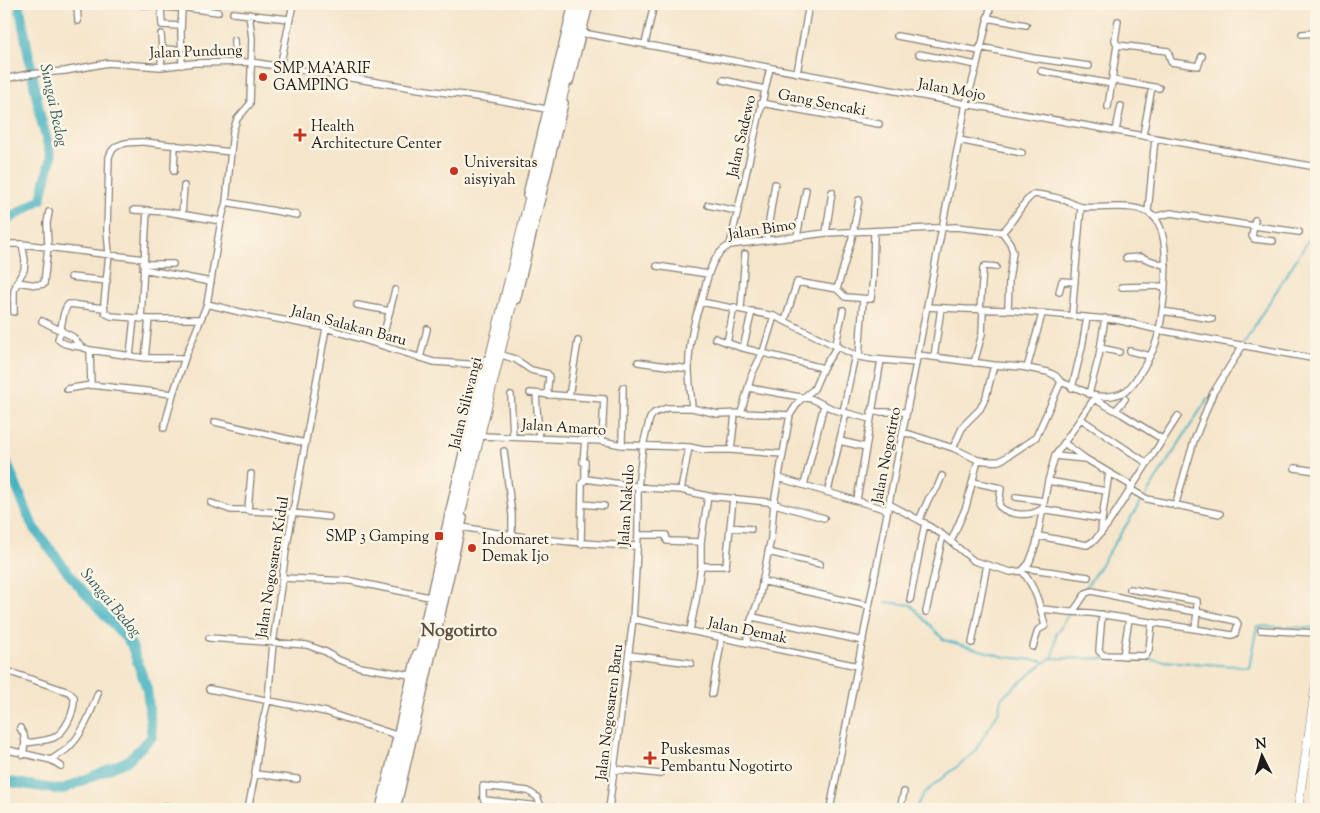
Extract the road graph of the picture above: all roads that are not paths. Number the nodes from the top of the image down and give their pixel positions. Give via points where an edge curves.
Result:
1 (75, 4) edge
2 (82, 4) edge
3 (105, 4) edge
4 (137, 4) edge
5 (293, 4) edge
6 (572, 4) edge
7 (578, 4) edge
8 (585, 4) edge
9 (590, 4) edge
10 (654, 4) edge
11 (810, 4) edge
12 (991, 4) edge
13 (181, 6) edge
14 (161, 7) junction
15 (218, 12) dead end
16 (232, 13) dead end
17 (249, 14) junction
18 (987, 18) junction
19 (289, 19) junction
20 (78, 21) dead end
21 (1118, 21) dead end
22 (1026, 25) dead end
23 (181, 26) junction
24 (583, 32) junction
25 (1316, 33) edge
26 (162, 34) dead end
27 (1302, 34) dead end
28 (897, 36) dead end
29 (234, 40) dead end
30 (645, 44) junction
31 (1118, 45) junction
32 (162, 49) junction
33 (980, 49) junction
34 (181, 50) junction
35 (919, 54) dead end
36 (563, 56) junction
37 (1202, 56) dead end
38 (235, 62) junction
39 (252, 62) junction
40 (977, 65) junction
41 (182, 66) junction
42 (280, 66) junction
43 (1089, 66) dead end
44 (161, 67) junction
45 (770, 68) junction
46 (1041, 71) dead end
47 (797, 73) junction
48 (7, 78) edge
49 (569, 80) junction
50 (723, 80) dead end
51 (1113, 82) junction
52 (764, 89) junction
53 (761, 103) junction
54 (966, 104) junction
55 (1121, 106) dead end
56 (1108, 107) dead end
57 (546, 108) junction
58 (879, 124) dead end
59 (1116, 130) junction
60 (1143, 135) junction
61 (1155, 138) junction
62 (959, 140) junction
63 (175, 145) junction
64 (231, 152) junction
65 (1022, 153) dead end
66 (1316, 167) edge
67 (174, 171) dead end
68 (775, 184) dead end
69 (184, 186) dead end
70 (806, 190) dead end
71 (832, 192) dead end
72 (859, 200) dead end
73 (226, 202) junction
74 (708, 205) dead end
75 (1081, 207) junction
76 (134, 210) dead end
77 (147, 210) junction
78 (737, 211) junction
79 (49, 212) dead end
80 (1148, 212) junction
81 (182, 214) junction
82 (297, 215) dead end
83 (1154, 217) junction
84 (221, 221) junction
85 (1254, 223) junction
86 (942, 228) junction
87 (874, 232) junction
88 (1002, 232) junction
89 (1299, 232) dead end
90 (826, 233) junction
91 (853, 233) junction
92 (797, 236) junction
93 (766, 240) junction
94 (1273, 241) dead end
95 (4, 244) edge
96 (22, 244) junction
97 (730, 245) junction
98 (48, 246) junction
99 (109, 254) junction
100 (745, 254) dead end
101 (1126, 258) dead end
102 (143, 264) junction
103 (173, 264) dead end
104 (657, 266) dead end
105 (1166, 266) junction
106 (996, 267) dead end
107 (708, 274) junction
108 (71, 277) dead end
109 (106, 281) junction
110 (17, 282) junction
111 (212, 282) junction
112 (1074, 282) junction
113 (1164, 286) junction
114 (1122, 287) dead end
115 (837, 289) junction
116 (395, 290) dead end
117 (1059, 292) dead end
118 (863, 300) junction
119 (700, 302) junction
120 (208, 304) junction
121 (357, 305) dead end
122 (927, 307) junction
123 (104, 308) junction
124 (737, 308) junction
125 (941, 308) junction
126 (844, 310) dead end
127 (982, 310) junction
128 (1008, 310) junction
129 (390, 311) junction
130 (752, 311) junction
131 (1162, 311) junction
132 (14, 312) dead end
133 (1042, 314) junction
134 (1072, 315) junction
135 (774, 316) junction
136 (1087, 317) junction
137 (134, 318) junction
138 (142, 318) junction
139 (1105, 318) junction
140 (149, 319) junction
141 (200, 319) junction
142 (1212, 319) dead end
143 (42, 321) dead end
144 (785, 321) junction
145 (326, 328) junction
146 (427, 329) dead end
147 (1159, 330) junction
148 (61, 332) junction
149 (715, 338) dead end
150 (578, 342) dead end
151 (727, 343) junction
152 (381, 345) junction
153 (837, 345) junction
154 (1241, 345) junction
155 (80, 347) junction
156 (742, 348) junction
157 (1100, 348) junction
158 (90, 350) junction
159 (1130, 351) dead end
160 (763, 352) junction
161 (1119, 352) dead end
162 (502, 355) junction
163 (918, 355) junction
164 (130, 356) junction
165 (857, 356) junction
166 (1150, 356) junction
167 (934, 357) junction
168 (145, 358) junction
169 (185, 358) junction
170 (420, 358) junction
171 (1316, 359) edge
172 (881, 360) junction
173 (638, 362) dead end
174 (916, 363) junction
175 (974, 363) junction
176 (484, 365) junction
177 (994, 365) junction
178 (823, 368) junction
179 (1027, 368) junction
180 (690, 369) junction
181 (1061, 382) junction
182 (91, 385) junction
183 (623, 387) dead end
184 (749, 388) junction
185 (1072, 388) junction
186 (67, 389) dead end
187 (173, 394) junction
188 (547, 394) junction
189 (512, 395) dead end
190 (569, 396) junction
191 (1093, 396) junction
192 (805, 398) junction
193 (1125, 400) dead end
194 (824, 405) junction
195 (692, 408) junction
196 (474, 410) junction
197 (1116, 410) junction
198 (845, 412) junction
199 (871, 412) junction
200 (907, 412) junction
201 (738, 414) junction
202 (790, 415) junction
203 (1178, 416) dead end
204 (870, 419) junction
205 (1081, 420) junction
206 (215, 422) dead end
207 (164, 428) dead end
208 (903, 432) junction
209 (482, 436) junction
210 (513, 437) junction
211 (539, 438) junction
212 (1162, 439) junction
213 (585, 440) junction
214 (602, 441) junction
215 (840, 441) junction
216 (306, 443) junction
217 (1064, 443) junction
218 (622, 445) junction
219 (644, 445) junction
220 (689, 447) junction
221 (866, 447) junction
222 (953, 448) junction
223 (731, 450) junction
224 (504, 451) dead end
225 (783, 454) junction
226 (1055, 456) junction
227 (1086, 459) junction
228 (978, 460) junction
229 (1147, 463) junction
230 (1295, 468) dead end
231 (1316, 471) edge
232 (1109, 473) junction
233 (251, 474) dead end
234 (942, 476) dead end
235 (779, 478) junction
236 (585, 480) junction
237 (1048, 481) junction
238 (974, 482) junction
239 (804, 485) junction
240 (638, 487) junction
241 (1131, 488) junction
242 (681, 490) junction
243 (828, 492) junction
244 (1106, 492) junction
245 (708, 496) junction
246 (1016, 497) dead end
247 (733, 499) junction
248 (857, 500) junction
249 (1044, 501) junction
250 (211, 503) dead end
251 (582, 504) junction
252 (774, 504) junction
253 (604, 506) dead end
254 (1175, 506) junction
255 (888, 507) junction
256 (1042, 509) junction
257 (248, 510) junction
258 (293, 513) junction
259 (1220, 514) dead end
260 (329, 517) dead end
261 (824, 518) dead end
262 (1102, 519) junction
263 (922, 522) junction
264 (462, 527) junction
265 (730, 527) junction
266 (750, 529) dead end
267 (1101, 533) junction
268 (638, 534) junction
269 (944, 535) junction
270 (512, 536) junction
271 (1039, 536) junction
272 (701, 542) junction
273 (951, 542) junction
274 (581, 544) junction
275 (636, 546) junction
276 (768, 552) junction
277 (445, 564) junction
278 (820, 564) dead end
279 (987, 565) junction
280 (701, 566) junction
281 (1024, 570) junction
282 (1088, 577) dead end
283 (282, 578) junction
284 (762, 581) junction
285 (1130, 588) dead end
286 (429, 597) junction
287 (910, 600) dead end
288 (869, 606) junction
289 (1042, 609) junction
290 (926, 612) dead end
291 (1069, 612) junction
292 (1197, 612) junction
293 (1102, 614) junction
294 (753, 617) junction
295 (633, 618) junction
296 (1129, 619) junction
297 (1152, 622) junction
298 (1195, 629) junction
299 (690, 630) junction
300 (1261, 630) dead end
301 (1316, 632) edge
302 (722, 637) junction
303 (209, 638) dead end
304 (427, 641) junction
305 (863, 641) junction
306 (747, 642) junction
307 (273, 643) junction
308 (972, 643) dead end
309 (1033, 647) dead end
310 (628, 655) junction
311 (1123, 656) junction
312 (691, 663) dead end
313 (858, 666) junction
314 (4, 670) edge
315 (410, 676) junction
316 (1316, 683) edge
317 (209, 689) dead end
318 (98, 693) dead end
319 (712, 694) dead end
320 (268, 700) junction
321 (20, 728) dead end
322 (396, 735) junction
323 (1308, 742) junction
324 (1316, 742) edge
325 (25, 743) junction
326 (4, 749) edge
327 (23, 754) junction
328 (51, 760) junction
329 (60, 766) dead end
330 (614, 770) junction
331 (255, 774) junction
332 (660, 774) dead end
333 (297, 779) dead end
334 (904, 792) dead end
335 (166, 806) dead end
336 (541, 806) junction
337 (175, 809) edge
338 (248, 809) edge
339 (379, 809) edge
340 (384, 809) edge
341 (392, 809) edge
342 (397, 809) edge
343 (567, 809) edge
344 (609, 809) edge
345 (830, 809) edge
346 (900, 809) edge
347 (1298, 809) edge

1 - 20 street
2 - 3 street
4 - 14 street
5 - 19 street
6 - 36 street
7 - 36 highway, Jalan Siliwangi
8 - 49 highway, Jalan Siliwangi
9 - 24 street
10 - 30 street
11 - 47 street
12 - 18 street, Jalan Nogotirto
13 - 14 street
13 - 15 street
13 - 23 street
14 - 23 street via 162,24
16 - 17 street
17 - 19 street
17 - 39 street
18 - 22 street
18 - 33 street, Jalan Nogotirto
19 - 42 street
21 - 31 street
23 - 34 street
24 - 30 street, Jalan Mojo
24 - 49 street
25 - 27 street
26 - 32 street
28 - 33 street
29 - 38 street
30 - 45 street, Jalan Mojo
31 - 37 street via 1168,52 1171,62 1194,66 1198,66
31 - 51 street
32 - 34 street
32 - 44 street
33 - 40 street, Jalan Nogotirto
33 - 43 street
34 - 41 street
35 - 40 street
36 - 57 street
36 - 196 highway, Jalan Siliwangi
38 - 39 street, Jalan Pundung
38 - 41 street, Jalan Pundung
39 - 42 street, Jalan Pundung
39 - 64 street via 250,104 237,119
40 - 54 street, Jalan Nogotirto
41 - 44 street, Jalan Pundung
42 - 57 street, Jalan Pundung
44 - 48 street, Jalan Pundung via 108,63
45 - 47 street, Jalan Mojo
45 - 52 street, Jalan Sadewo
46 - 51 street
47 - 54 street, Jalan Mojo
49 - 162 street
49 - 277 highway, Jalan Siliwangi
50 - 52 street
51 - 56 street
51 - 60 street via 1156,87
52 - 53 street, Jalan Sadewo
53 - 58 street, Gang Sencaki
53 - 78 street, Jalan Sadewo
54 - 59 street, Jalan Mojo
54 - 62 street, Jalan Nogotirto
55 - 59 street
57 - 176 street
59 - 60 street, Jalan Mojo
60 - 61 street, Jalan Mojo
61 - 66 street, Jalan Mojo
61 - 80 street
62 - 65 street
62 - 86 street, Jalan Nogotirto
63 - 64 street
63 - 67 street
63 - 99 street via 126,143 110,153
64 - 73 street
68 - 93 street
69 - 81 street
70 - 92 street
71 - 90 street
72 - 91 street
73 - 82 street
73 - 84 street
74 - 78 street
75 - 80 street via 1133,208
75 - 88 street via 1034,194
75 - 112 street
76 - 77 street
77 - 81 street
77 - 102 street
78 - 97 street, Jalan Sadewo
79 - 98 street
80 - 83 street
81 - 84 street
83 - 85 street via 1171,213
83 - 105 street via 1163,232
84 - 111 street
85 - 89 street
85 - 94 street via 1254,239
86 - 87 street, Jalan Bimo
86 - 88 street, Jalan Bimo
86 - 122 street, Jalan Nogotirto
87 - 91 street, Jalan Bimo
87 - 118 street via 871,299
88 - 128 street via 1013,252
90 - 91 street, Jalan Bimo
90 - 92 street, Jalan Bimo
91 - 115 street
92 - 93 street, Jalan Bimo
93 - 97 street, Jalan Bimo
95 - 96 street
96 - 98 street
96 - 110 street via 24,270
97 - 107 street, Jalan Bimo via 722,249
98 - 99 street
98 - 110 street via 44,284
99 - 102 street
99 - 109 street
100 - 124 street
101 - 105 street via 1141,258
102 - 103 street
102 - 111 street
102 - 138 street
104 - 107 street
105 - 113 street
106 - 127 street via 983,268
107 - 119 street, Jalan Bimo
108 - 109 street
109 - 123 street
110 - 132 street
111 - 120 street
112 - 117 street via 1062,281
112 - 134 street
113 - 114 street
113 - 131 street
115 - 118 street via 845,298
115 - 144 street via 797,282
116 - 129 street
118 - 165 street
119 - 124 street
119 - 180 street, Jalan Bimo via 690,339
120 - 141 street
120 - 145 street, Jalan Salakan Baru
121 - 129 street
122 - 125 street
122 - 163 street, Jalan Nogotirto
123 - 137 street via 108,315
123 - 148 street via 69,304 65,308
124 - 130 street
124 - 151 street
125 - 127 street
125 - 167 street
126 - 153 street
127 - 128 street
127 - 175 street via 982,334
128 - 133 street
129 - 152 street
130 - 135 street
130 - 156 street
131 - 142 street
131 - 147 street
133 - 134 street
133 - 179 street
134 - 136 street
135 - 144 street
135 - 160 street
136 - 139 street
136 - 185 street
137 - 138 street
137 - 164 street
138 - 140 street
139 - 147 street
139 - 157 street
140 - 141 street
140 - 168 street
141 - 169 street
143 - 148 street
144 - 153 street
145 - 152 street, Jalan Salakan Baru
145 - 216 street, Jalan Nogosaren Kidul
146 - 170 street
147 - 154 street
147 - 166 street
148 - 155 street via 73,337
148 - 155 street via 60,342
149 - 151 street
150 - 190 street
151 - 156 street
152 - 170 street, Jalan Salakan Baru
153 - 165 street
153 - 178 street
154 - 171 street
154 - 254 street via 1213,393 1194,441
155 - 158 street
156 - 160 street
157 - 161 street
157 - 191 street
158 - 164 street
158 - 182 street
159 - 166 street
160 - 178 street
160 - 184 street
162 - 188 street via 531,370 548,374
162 - 209 street
163 - 167 street
163 - 174 street, Jalan Nogotirto
164 - 168 street
165 - 172 street
165 - 198 street
166 - 191 street via 1126,390 1114,395
167 - 175 street
168 - 169 street
169 - 187 street
170 - 176 street, Jalan Salakan Baru
172 - 174 street
172 - 199 street
173 - 180 street
174 - 200 street, Jalan Nogotirto
175 - 177 street
176 - 196 street
177 - 179 street
177 - 222 street via 986,397 980,409 963,426
178 - 192 street via 814,389
179 - 181 street via 1048,372
180 - 195 street, Jalan Bimo
181 - 185 street
181 - 228 street via 1036,437 1002,460
182 - 186 street
182 - 187 street
183 - 218 street
184 - 192 street
184 - 201 street
185 - 191 street
187 - 207 street
188 - 190 street
188 - 211 street via 533,393
189 - 210 street
190 - 214 street via 605,400
191 - 197 street
191 - 205 street
192 - 194 street
192 - 202 street via 799,401
193 - 197 street
194 - 198 street
194 - 239 street
195 - 201 street, Jalan Nakulo via 718,414
195 - 219 street, Jalan Nakulo via 667,408 654,413
196 - 277 highway, Jalan Siliwangi
197 - 212 street
198 - 204 street
198 - 215 street
199 - 200 street
199 - 204 street
200 - 208 street, Jalan Nogotirto
201 - 202 street, Jalan Nakulo
201 - 223 street
202 - 225 street
203 - 212 street
204 - 221 street
205 - 217 street
205 - 229 street
206 - 216 street
208 - 222 street
208 - 255 street, Jalan Nogotirto
209 - 210 street, Jalan Amarto
209 - 264 street
210 - 211 street, Jalan Amarto
211 - 213 street, Jalan Amarto
212 - 229 street
213 - 214 street, Jalan Amarto
213 - 236 street
214 - 218 street, Jalan Amarto
215 - 221 street
215 - 243 street
216 - 258 street, Jalan Nogosaren Kidul
217 - 226 street
217 - 227 street
218 - 219 street, Jalan Amarto
219 - 220 street, Jalan Amarto
219 - 240 street, Jalan Nakulo
220 - 223 street, Jalan Amarto
220 - 242 street
221 - 248 street
222 - 228 street
223 - 225 street, Jalan Amarto
224 - 270 street
225 - 235 street
226 - 227 street
226 - 237 street
227 - 232 street
228 - 238 street
229 - 241 street
230 - 231 street
232 - 241 street
232 - 244 street
233 - 257 street
234 - 263 street via 929,498
235 - 239 street
235 - 252 street
236 - 240 street
236 - 251 street via 582,482
237 - 244 street
237 - 249 street
238 - 256 street via 1001,488 999,506 1010,513 1036,513
238 - 273 street
239 - 243 street
240 - 242 street
240 - 268 street, Jalan Nakulo
241 - 254 street via 1145,498
241 - 267 street
242 - 245 street
243 - 248 street
244 - 262 street
245 - 247 street
245 - 272 street
246 - 249 street
247 - 252 street
247 - 265 street
248 - 255 street
249 - 256 street
250 - 257 street via 231,510
251 - 253 street
251 - 274 street
252 - 261 street
252 - 276 street
254 - 259 street
255 - 263 street
255 - 288 street, Jalan Nogotirto
256 - 262 street
256 - 271 street
257 - 258 street
258 - 260 street
258 - 283 street, Jalan Nogosaren Kidul
262 - 267 street
263 - 269 street
263 - 287 street
264 - 270 street
264 - 277 street
265 - 266 street
265 - 280 street via 726,566
267 - 271 street via 1087,545
268 - 272 street via 666,535 667,541
268 - 275 street, Jalan Nakulo
269 - 273 street
269 - 290 street
270 - 274 street
271 - 281 street
272 - 280 street
273 - 279 street via 969,557
274 - 275 street
275 - 295 street, Jalan Nakulo
276 - 278 street
276 - 284 street
277 - 286 street
277 - 304 highway, Jalan Siliwangi
277 - 342 street
279 - 281 street via 1011,572
279 - 308 street
280 - 299 street
281 - 282 street
281 - 289 street
283 - 286 street via 351,580
283 - 307 street, Jalan Nogosaren Kidul
284 - 288 street
284 - 294 street
285 - 292 street via 1197,601
286 - 315 street
288 - 305 street, Jalan Nogotirto
289 - 291 street
289 - 309 street via 1045,626 1038,630
291 - 292 street via 1086,593 1092,591
291 - 293 street
292 - 298 street
292 - 298 street via 1238,624 1236,633 1232,635
293 - 296 street
293 - 311 street via 1100,654
294 - 305 street
294 - 306 street
295 - 299 street, Jalan Demak
295 - 310 street, Jalan Nogosaren Baru
296 - 297 street
296 - 311 street
297 - 298 street
297 - 311 street via 1146,656
299 - 302 street, Jalan Demak
300 - 301 street
302 - 306 street, Jalan Demak
302 - 319 street
303 - 307 street
304 - 340 highway, Jalan Siliwangi
304 - 341 highway, Jalan Siliwangi
305 - 313 street, Jalan Nogotirto
306 - 313 street, Jalan Demak
307 - 315 street via 307,645 360,667
307 - 320 street, Jalan Nogosaren Kidul
310 - 312 street
310 - 330 street, Jalan Nogosaren Baru
313 - 345 street, Jalan Nogotirto
314 - 325 street via 74,696 72,713 60,732 51,738
315 - 322 street
316 - 323 main road
317 - 320 street
318 - 328 street via 89,718 75,740
320 - 322 street via 326,712
320 - 331 street, Jalan Nogosaren Kidul
321 - 325 street
322 - 339 street
323 - 324 street
323 - 347 main road
325 - 327 street
326 - 327 street
327 - 328 street
328 - 329 street
330 - 332 street
330 - 344 street, Jalan Nogosaren Baru
331 - 333 street
331 - 338 street, Jalan Nogosaren Kidul
334 - 346 street
335 - 337 street
336 - 336 street via 484,800 483,786 528,791 537,797
336 - 343 street

